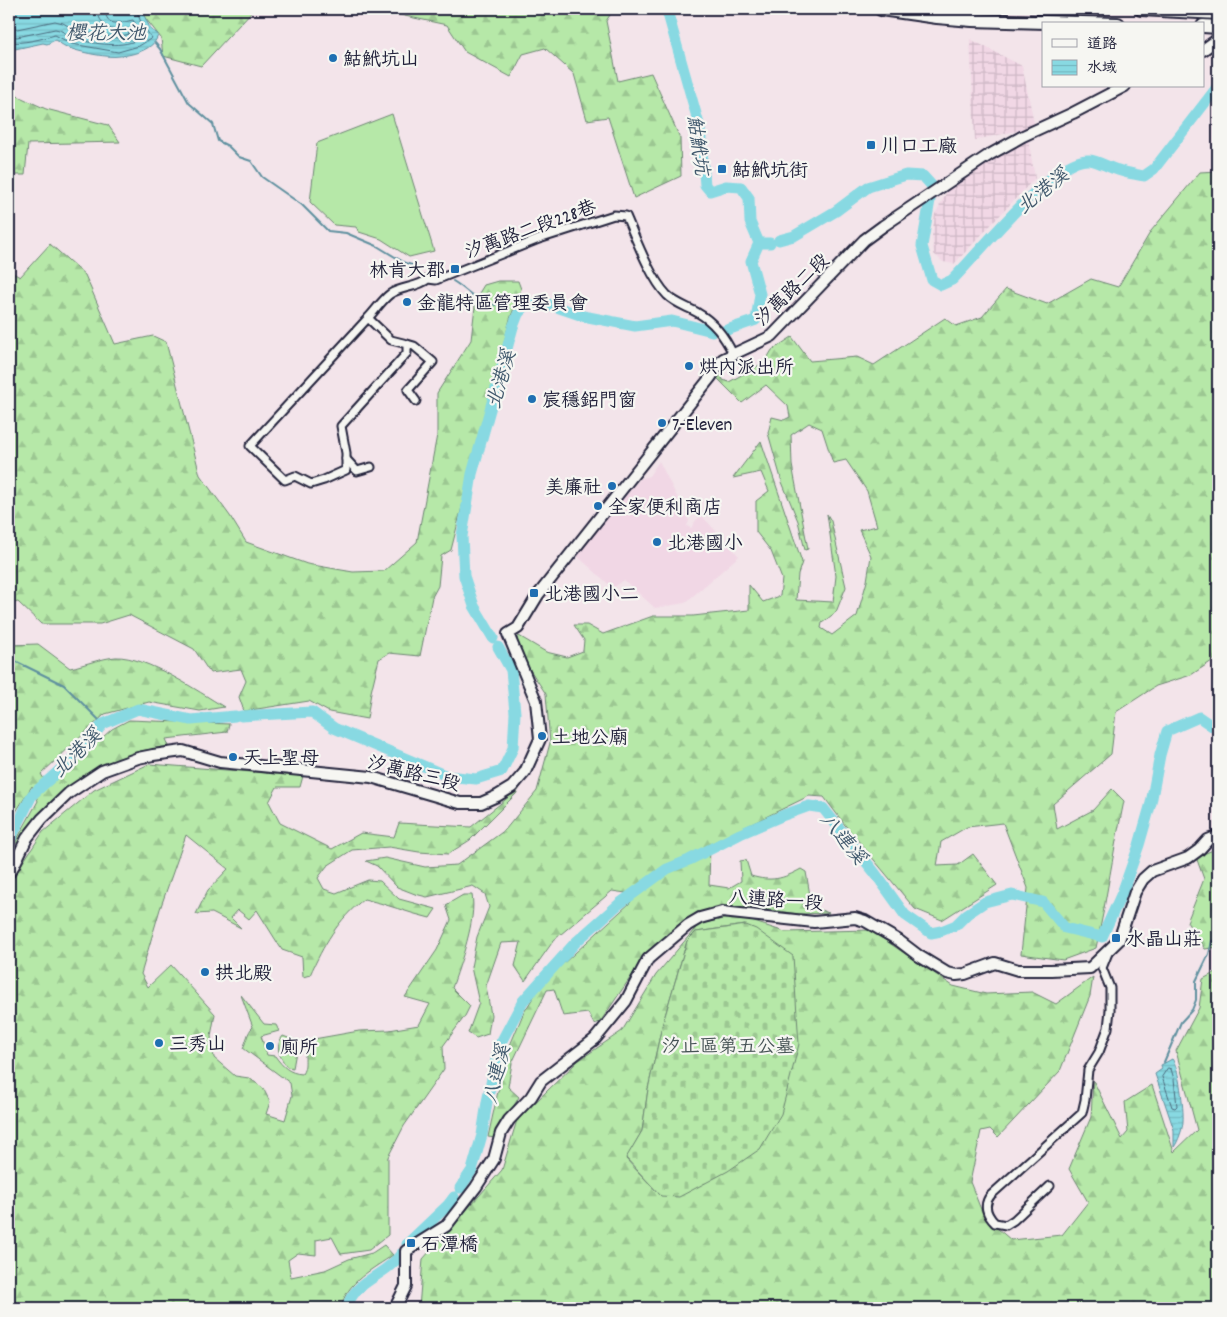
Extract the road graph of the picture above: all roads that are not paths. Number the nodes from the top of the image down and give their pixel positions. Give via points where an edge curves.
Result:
1 (881, 9) edge
2 (1140, 9) edge
3 (1218, 13) edge
4 (1045, 22) edge
5 (1204, 26) edge
6 (1218, 27) edge
7 (1218, 39) edge
8 (1204, 49) edge
9 (1121, 88) edge
10 (368, 318) junction
11 (407, 344) junction
12 (733, 354) junction
13 (416, 400) dead end
14 (346, 459) junction
15 (371, 467) dead end
16 (508, 634) joint
17 (1218, 836) edge
18 (9, 872) edge
19 (1110, 948) junction
20 (1050, 1186) dead end
21 (395, 1308) edge

1 - 4 highway via 972,20
2 - 3 highway
5 - 6 highway
7 - 8 street
9 - 12 street, 汐萬路二段 via 1023,136 943,184 864,240 772,336
10 - 11 street via 391,340
10 - 12 street, 汐萬路二段228巷 via 390,294 402,289 421,285 428,279 436,280 558,233 614,215 626,216 650,269 667,295 712,324
10 - 14 street via 250,446 285,480 295,476 311,484 346,470
11 - 13 street via 433,362 408,390
11 - 14 street via 407,353 341,426
12 - 16 street, 汐萬路二段 via 723,359 538,595 518,628
14 - 15 street via 357,471
16 - 18 street, 汐萬路三段 via 536,701 540,739 525,772 512,787 496,796 481,802 460,803 371,776 220,762 183,751 153,754 102,772 69,793 27,838
17 - 19 street, 八連路一段 via 1208,840 1188,858 1152,872 1143,879 1135,892 1119,940
19 - 20 street via 1102,968 1110,988 1108,1028 1088,1070 1082,1113 991,1194 986,1200 986,1211 995,1223 1006,1225
19 - 21 street, 八連路一段 via 1090,968 1018,970 995,963 956,975 947,973 898,940 855,918 814,922 722,912 700,918 648,959 626,1001 595,1039 541,1081 532,1097 509,1120 501,1133 494,1159 446,1226 406,1251 406,1286

